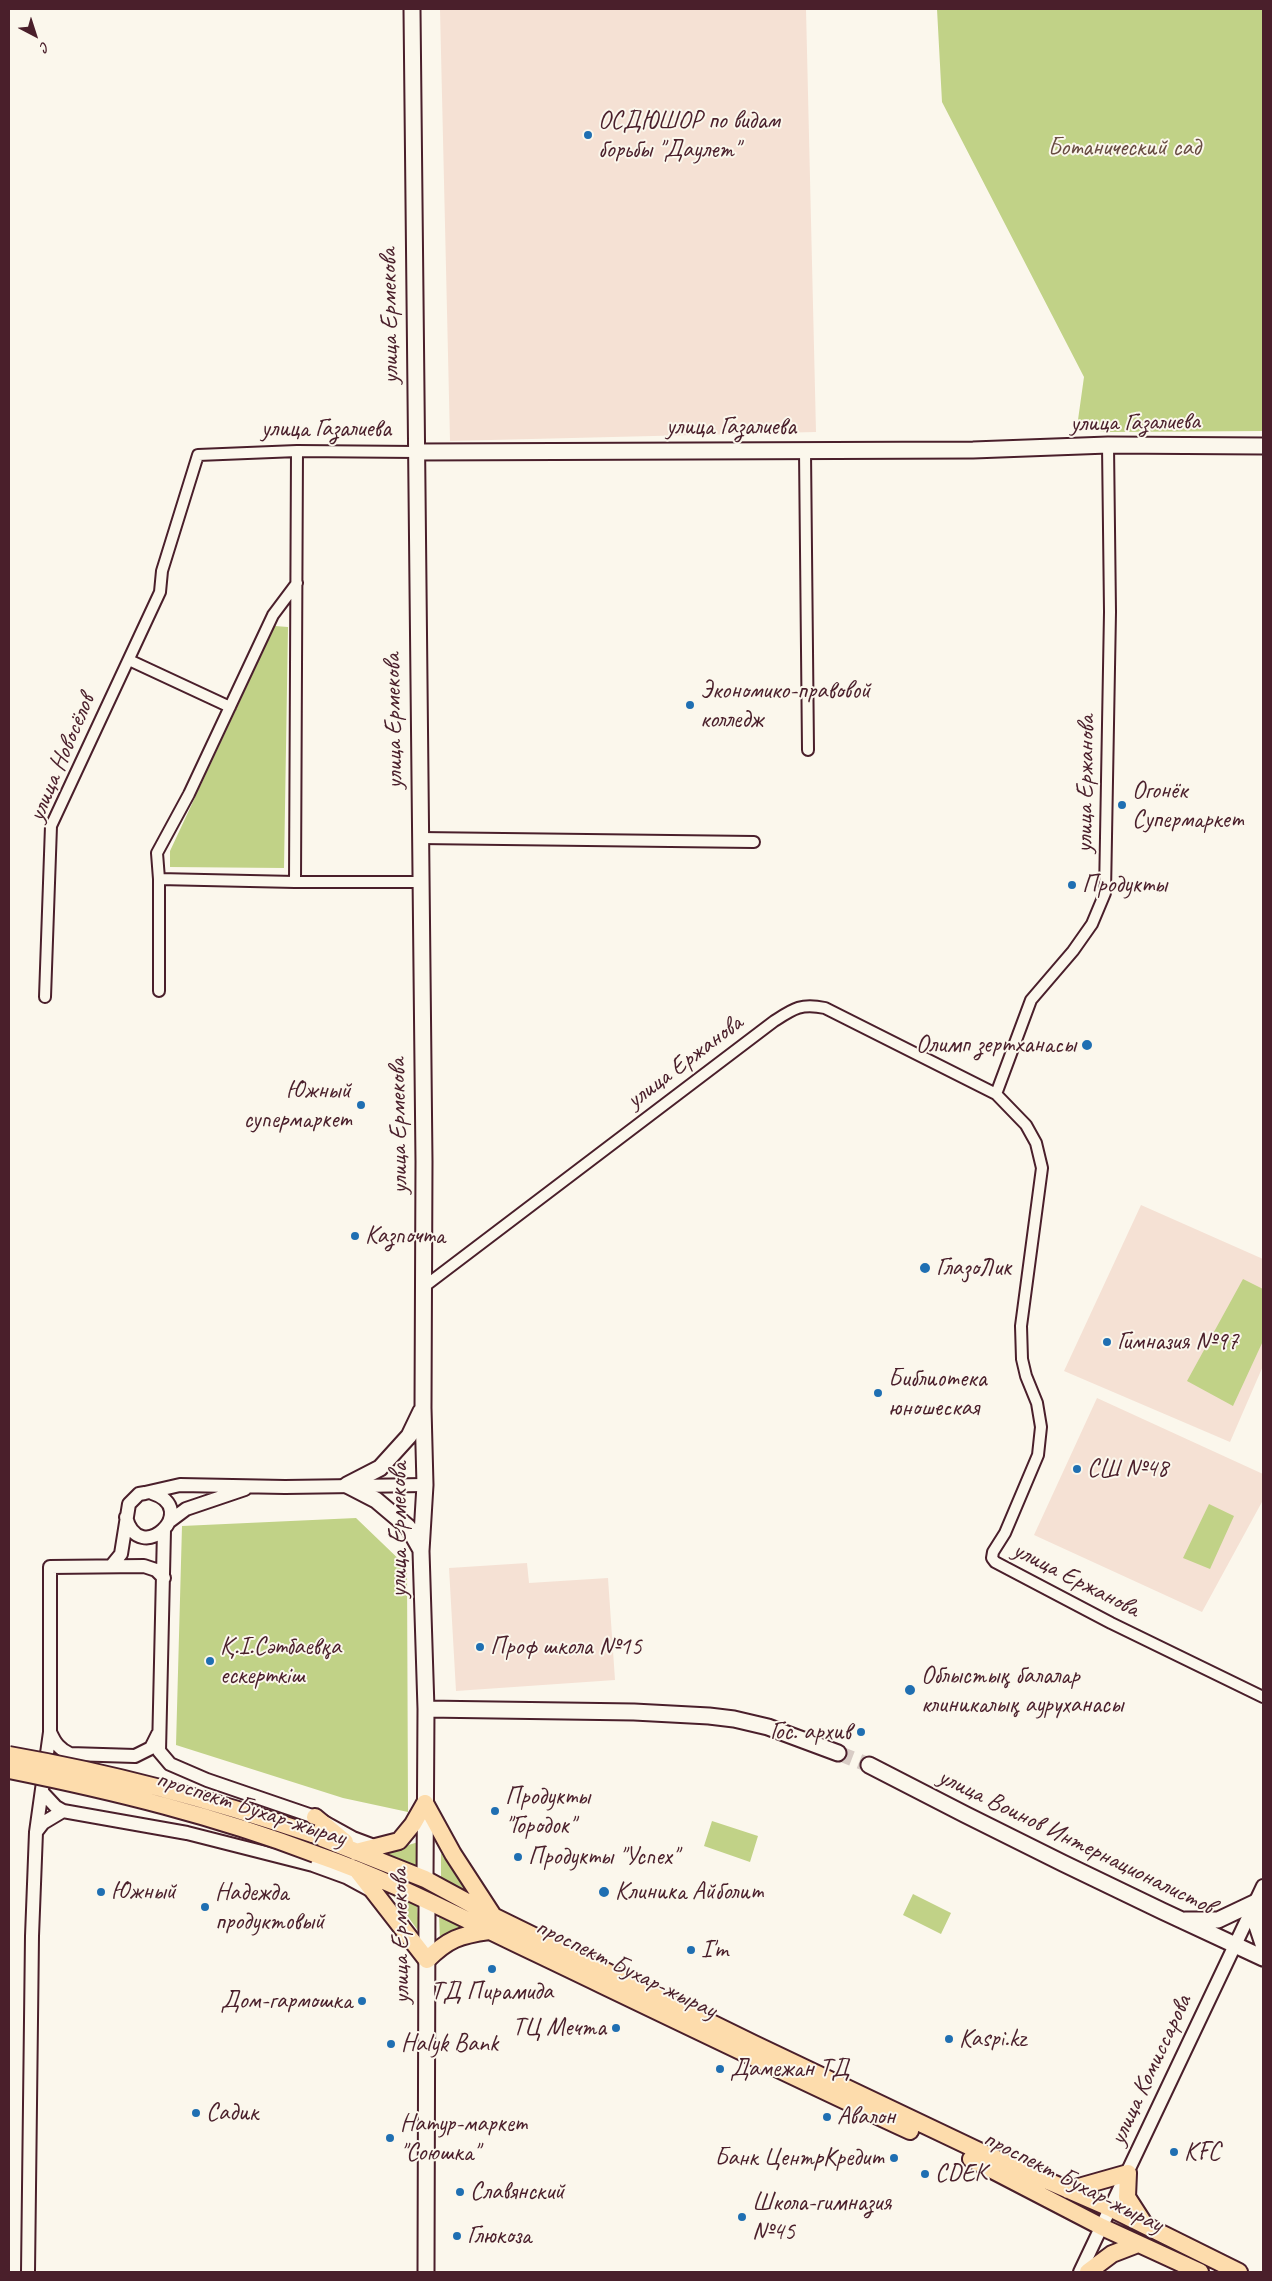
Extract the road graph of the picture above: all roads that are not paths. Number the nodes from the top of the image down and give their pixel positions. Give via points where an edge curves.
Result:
1 (412, 9) edge
2 (1108, 446) junction
3 (1263, 446) edge
4 (297, 451) junction
5 (805, 451) junction
6 (416, 452) junction
7 (198, 454) joint
8 (297, 583) junction
9 (129, 660) junction
10 (230, 707) junction
11 (808, 750) dead end
12 (420, 838) junction
13 (754, 842) dead end
14 (159, 879) junction
15 (295, 882) junction
16 (421, 882) junction
17 (159, 991) dead end
18 (45, 997) dead end
19 (996, 1094) junction
20 (425, 1286) junction
21 (423, 1408) junction
22 (347, 1485) junction
23 (425, 1485) junction
24 (254, 1486) junction
25 (152, 1492) junction
26 (126, 1516) junction
27 (167, 1525) junction
28 (421, 1552) junction
29 (112, 1565) junction
30 (164, 1578) junction
31 (1263, 1697) edge
32 (426, 1708) junction
33 (50, 1732) junction
34 (159, 1732) junction
35 (838, 1753) tunnel mouth
36 (70, 1754) junction
37 (9, 1755) edge
38 (869, 1765) tunnel mouth
39 (9, 1770) edge
40 (46, 1775) junction
41 (42, 1792) junction
42 (425, 1803) junction
43 (63, 1811) junction
44 (315, 1817) junction
45 (36, 1832) junction
46 (377, 1847) junction
47 (314, 1860) junction
48 (356, 1860) junction
49 (426, 1879) junction
50 (1263, 1886) edge
51 (373, 1892) junction
52 (427, 1901) junction
53 (1256, 1902) junction
54 (1179, 1920) junction
55 (492, 1924) junction
56 (1263, 1944) edge
57 (1235, 1945) junction
58 (1263, 1958) edge
59 (427, 1960) junction
60 (751, 2050) junction
61 (1128, 2173) junction
62 (1068, 2190) junction
63 (1112, 2209) junction
64 (1145, 2226) junction
65 (1102, 2227) junction
66 (1138, 2244) junction
67 (28, 2272) edge
68 (426, 2272) edge
69 (1080, 2272) edge
70 (1088, 2272) edge
71 (1200, 2272) edge
72 (1239, 2272) edge

1 - 6 main road, улица Ермекова
2 - 3 main road, улица Газалиева
2 - 5 main road, улица Газалиева
2 - 19 street, улица Ержанова via 1110,612 1104,893 1092,924 1031,1000
4 - 6 street, улица Газалиева
4 - 7 street, улица Газалиева
4 - 8 street
5 - 6 main road, улица Газалиева
5 - 11 street
6 - 12 main road, улица Ермекова
7 - 9 street, улица Новосёлов via 162,571 160,592
8 - 10 street via 273,615
8 - 15 street
9 - 10 street
9 - 18 street, улица Новосёлов via 51,826
10 - 14 street via 189,794 157,852
12 - 13 street
12 - 16 main road, улица Ермекова
14 - 15 street
14 - 17 street
15 - 16 street
16 - 20 main road, улица Ермекова
19 - 20 street, улица Ержанова via 825,1008 807,1005 793,1009
19 - 31 street, улица Ержанова via 1026,1125 1036,1143 1042,1168 1021,1326 1022,1359 1037,1403 1041,1427 1038,1455 992,1558 1112,1623
20 - 21 main road, улица Ермекова
21 - 22 main road via 410,1436 380,1468
21 - 23 main road, улица Ермекова
22 - 23 street
22 - 24 street
22 - 28 main road via 376,1500 408,1527
23 - 28 main road, улица Ермекова
24 - 25 street via 180,1485
24 - 27 street via 186,1508
25 - 26 street via 133,1498
25 - 27 street via 163,1498 170,1508
26 - 27 street via 137,1534 151,1537
26 - 29 street via 121,1554
27 - 30 street
28 - 32 main road, улица Ермекова
29 - 30 street via 144,1566 156,1570
29 - 33 street via 50,1567
30 - 34 street
32 - 35 main road via 717,1717 768,1727
32 - 42 main road, улица Ермекова
33 - 36 street via 56,1744
33 - 40 street
34 - 36 street via 151,1748 135,1756
34 - 44 street via 159,1751 170,1764
36 - 40 street
37 - 48 main road, проспект Бухар-жырау, bridge via 250,1812 312,1834
38 - 54 main road, улица Воинов Интернационалистов
39 - 47 main road, проспект Бухар-жырау, bridge via 150,1802 268,1836
40 - 41 street
41 - 43 street
41 - 45 street
42 - 46 main road via 399,1840
42 - 49 main road, улица Ермекова
42 - 55 main road
43 - 45 street via 43,1823
43 - 47 street
44 - 46 street
44 - 48 main road
45 - 67 street
46 - 48 main road
47 - 48 main road, проспект Бухар-жырау
47 - 51 street
48 - 49 main road, проспект Бухар-жырау
48 - 51 main road
48 - 52 main road, проспект Бухар-жырау
49 - 52 main road, улица Ермекова
49 - 55 main road, проспект Бухар-жырау
50 - 53 street, улица Комиссарова
51 - 59 main road
52 - 55 main road, проспект Бухар-жырау
52 - 59 main road, улица Ермекова
53 - 54 main road via 1218,1920
53 - 56 main road via 1258,1931
53 - 57 street, улица Комиссарова
54 - 57 main road, улица Воинов Интернационалистов
55 - 59 main road via 464,1934 439,1948
55 - 60 main road, проспект Бухар-жырау
57 - 58 main road, улица Воинов Интернационалистов
57 - 61 street, улица Комиссарова
59 - 68 main road, улица Ермекова
60 - 62 main road, проспект Бухар-жырау
60 - 65 main road, проспект Бухар-жырау
61 - 62 main road
61 - 63 street, улица Комиссарова
61 - 64 main road via 1126,2197
62 - 63 main road, проспект Бухар-жырау
63 - 64 main road, проспект Бухар-жырау
63 - 65 street, улица Комиссарова
64 - 72 main road, проспект Бухар-жырау
65 - 66 main road, проспект Бухар-жырау
65 - 69 street, улица Комиссарова
66 - 70 main road via 1112,2254
66 - 71 main road, проспект Бухар-жырау

